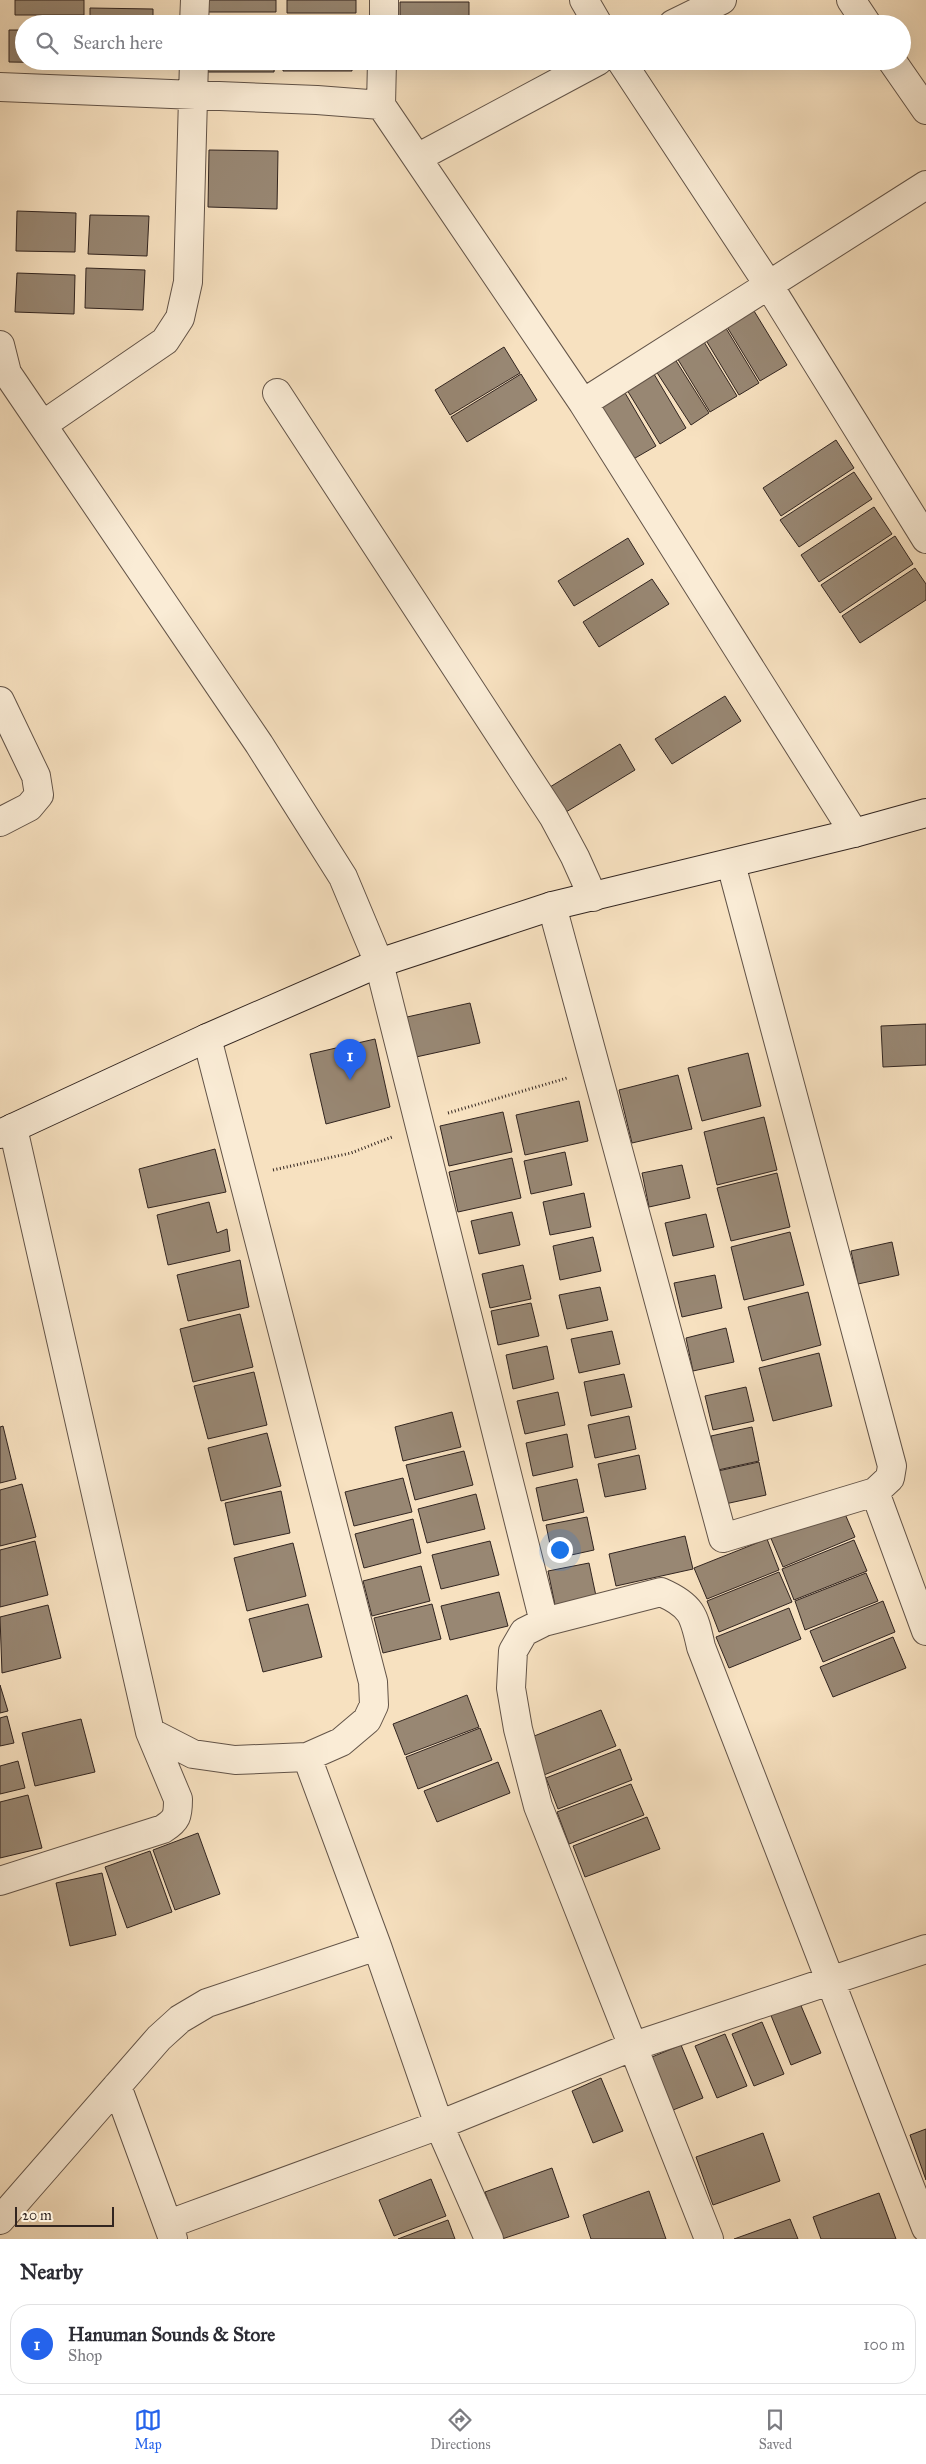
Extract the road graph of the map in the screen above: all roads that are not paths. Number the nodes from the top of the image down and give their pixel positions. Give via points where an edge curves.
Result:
1 (195, 0) edge
2 (384, 0) edge
3 (584, 0) edge
4 (722, 0) edge
5 (851, 0) edge
6 (194, 15) edge
7 (384, 15) edge
8 (593, 15) edge
9 (691, 15) edge
10 (861, 15) edge
11 (194, 70) edge
12 (382, 70) edge
13 (581, 70) edge
14 (627, 70) edge
15 (898, 70) edge
16 (0, 87) edge
17 (194, 95) junction
18 (381, 105) junction
19 (926, 110) edge
20 (417, 158) junction
21 (926, 185) edge
22 (768, 284) junction
23 (0, 345) edge
24 (278, 393) dead end
25 (583, 403) junction
26 (44, 424) junction
27 (926, 539) edge
28 (0, 701) edge
29 (926, 813) edge
30 (0, 822) edge
31 (854, 833) junction
32 (731, 864) junction
33 (593, 896) junction
34 (552, 906) junction
35 (379, 963) junction
36 (207, 1038) junction
37 (7, 1131) edge
38 (875, 1492) junction
39 (544, 1622) junction
40 (926, 1631) edge
41 (150, 1732) junction
42 (307, 1757) junction
43 (0, 1881) edge
44 (377, 1946) junction
45 (926, 1949) edge
46 (829, 1982) junction
47 (634, 2046) junction
48 (117, 2086) junction
49 (439, 2125) junction
50 (0, 2220) edge
51 (926, 2228) edge
52 (171, 2231) edge
53 (489, 2239) edge
54 (709, 2239) edge

1 - 6 street
2 - 7 street
3 - 8 street
4 - 9 street
5 - 10 street
11 - 17 street
12 - 18 street
13 - 20 street
14 - 22 street
15 - 19 street
16 - 17 street
17 - 18 street
17 - 26 street via 188,282 180,318 165,341
18 - 20 street
20 - 25 street
21 - 22 street
22 - 25 street
22 - 27 street
23 - 26 street via 7,373
24 - 33 street via 553,816
25 - 31 street
26 - 35 street via 259,744 343,877
28 - 30 street via 36,776 39,795 29,807
29 - 31 street
31 - 32 street
32 - 33 street
32 - 38 street via 892,1466 890,1478
33 - 34 street
34 - 35 street
34 - 38 street via 723,1538
35 - 36 street
35 - 39 street
36 - 37 street
36 - 42 street via 373,1682 374,1705 367,1720 341,1742
37 - 41 street
38 - 40 street
39 - 46 street via 661,1592 691,1612 701,1647
39 - 47 street via 524,1632 513,1651 511,1688 518,1730 538,1806
41 - 42 street via 193,1754 236,1760
41 - 43 street via 178,1800 174,1822 164,1829
42 - 44 street
44 - 48 street via 206,2002 159,2038
44 - 49 street
45 - 46 street
46 - 47 street
46 - 51 street
47 - 49 street
47 - 54 street
48 - 50 street
48 - 52 street
49 - 52 street
49 - 53 street

